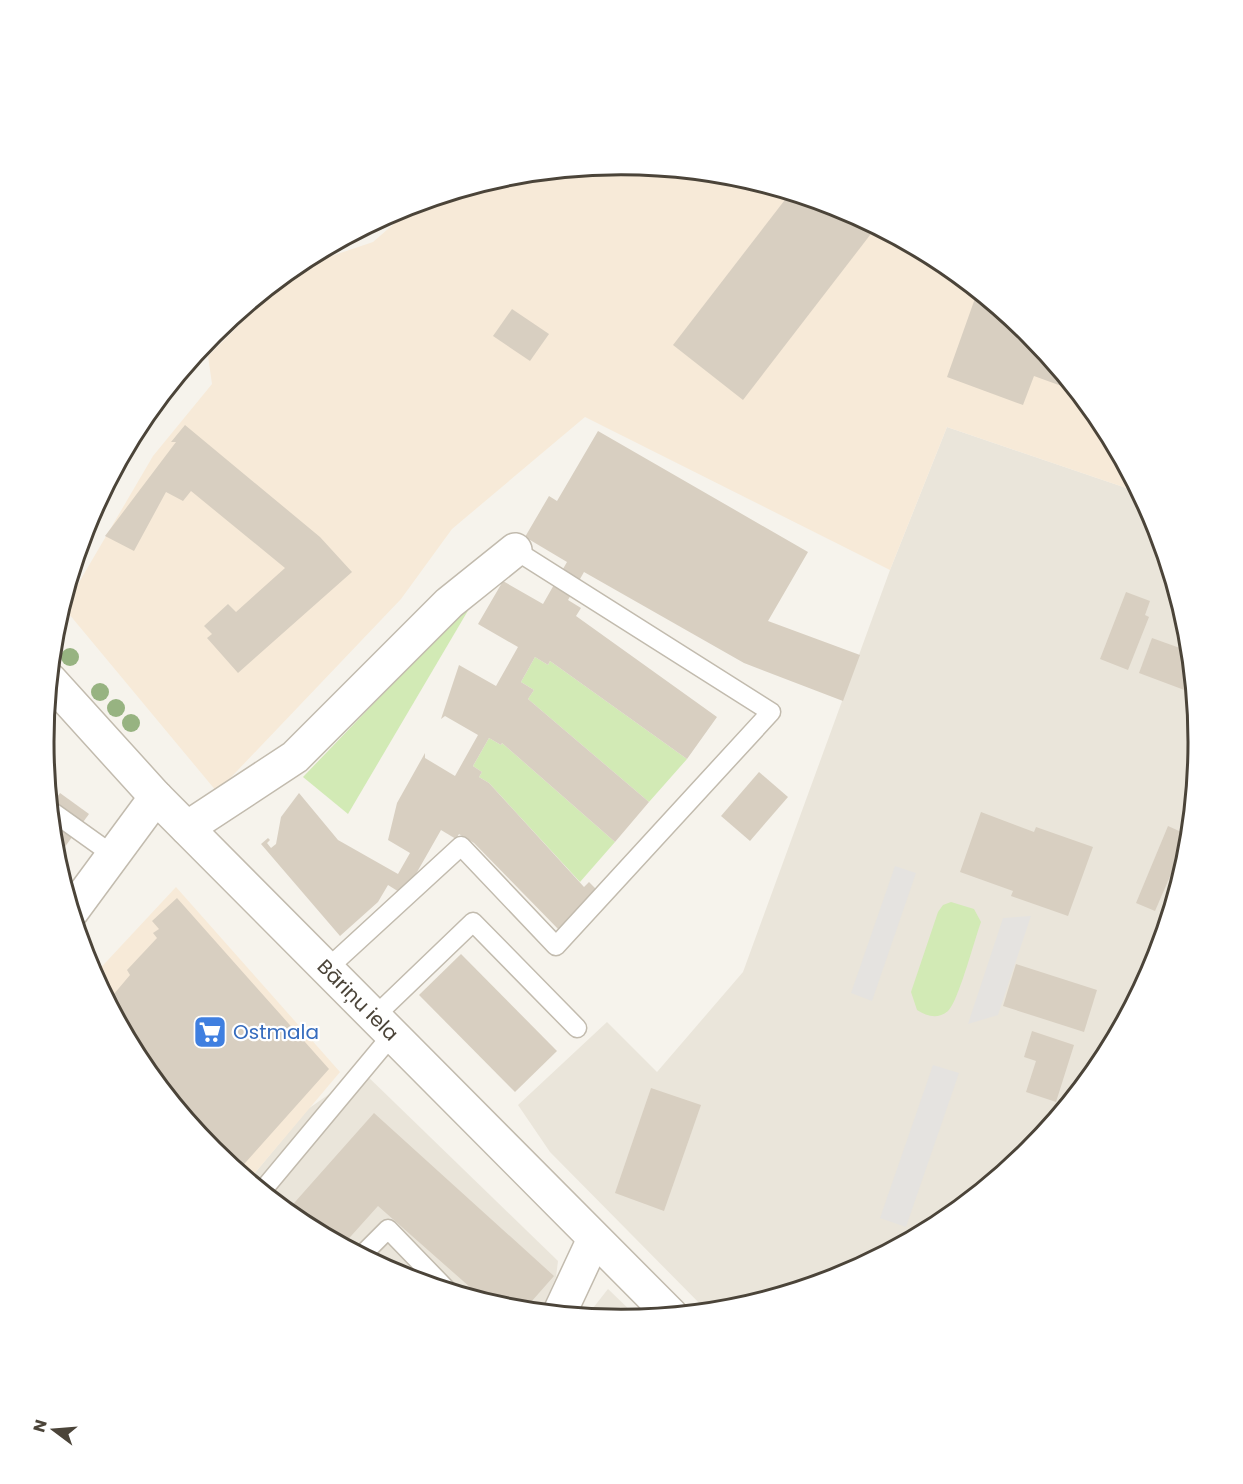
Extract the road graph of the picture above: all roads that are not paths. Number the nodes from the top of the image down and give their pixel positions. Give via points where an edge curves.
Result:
1 (514, 550) joint
2 (57, 688) edge
3 (156, 797) junction
4 (59, 816) edge
5 (187, 828) junction
6 (113, 855) junction
7 (78, 903) edge
8 (327, 969) junction
9 (383, 1026) junction
10 (577, 1028) dead end
11 (267, 1185) edge
12 (594, 1239) junction
13 (368, 1249) edge
14 (435, 1277) edge
15 (563, 1306) edge
16 (664, 1308) edge

1 - 5 street via 449,603 295,758
1 - 8 lane via 771,712 556,946 461,846
2 - 3 street, Bāriņu iela
3 - 5 street, Bāriņu iela
3 - 6 street
4 - 6 lane
5 - 8 street, Bāriņu iela
6 - 7 street
8 - 9 street, Bāriņu iela
9 - 10 lane via 473,922
9 - 11 lane
9 - 12 street, Bāriņu iela
12 - 15 street
12 - 16 street, Bāriņu iela
13 - 14 lane via 387,1229

